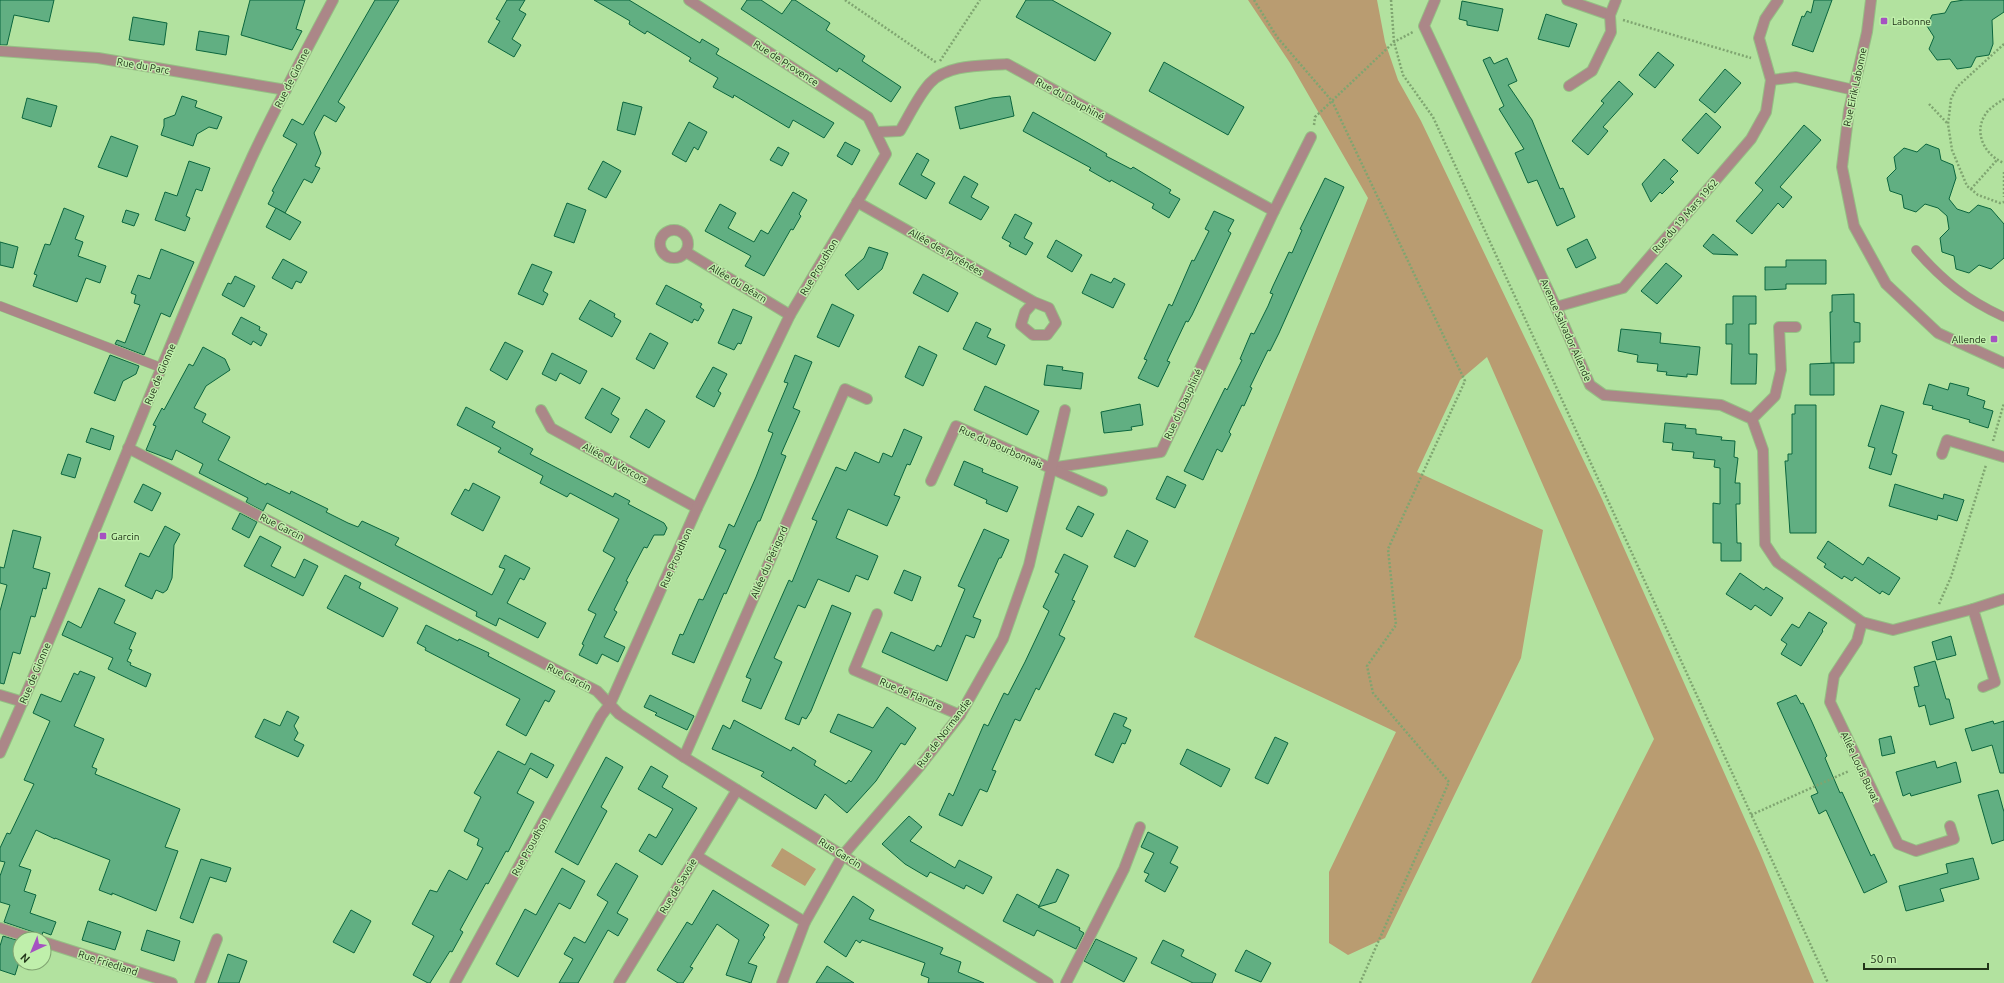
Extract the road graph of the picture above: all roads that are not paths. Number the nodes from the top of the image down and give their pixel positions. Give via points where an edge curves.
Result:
1 (333, 0) edge
2 (689, 0) edge
3 (1435, 0) edge
4 (1567, 0) edge
5 (1616, 0) edge
6 (1778, 0) edge
7 (1871, 0) edge
8 (1610, 15) junction
9 (0, 52) edge
10 (1771, 80) junction
11 (1570, 86) dead end
12 (286, 90) junction
13 (1854, 90) junction
14 (877, 132) junction
15 (1311, 138) road end
16 (858, 202) junction
17 (1274, 211) junction
18 (1916, 250) dead end
19 (686, 252) dead end
20 (1034, 302) dead end
21 (0, 306) edge
22 (1556, 307) junction
23 (790, 315) junction
24 (2004, 317) edge
25 (1796, 327) dead end
26 (2004, 363) edge
27 (162, 368) junction
28 (867, 400) dead end
29 (541, 410) dead end
30 (1065, 410) dead end
31 (1752, 418) junction
32 (128, 448) junction
33 (1942, 454) dead end
34 (2004, 457) edge
35 (1050, 468) junction
36 (931, 481) dead end
37 (1102, 491) dead end
38 (697, 508) junction
39 (2004, 599) edge
40 (1973, 609) junction
41 (877, 614) dead end
42 (1862, 622) junction
43 (1983, 687) dead end
44 (0, 696) edge
45 (23, 702) junction
46 (610, 704) junction
47 (960, 715) junction
48 (0, 753) edge
49 (684, 757) junction
50 (737, 790) junction
51 (1950, 826) dead end
52 (1140, 827) dead end
53 (843, 855) junction
54 (697, 856) junction
55 (805, 922) junction
56 (0, 928) edge
57 (12, 932) edge
58 (217, 939) dead end
59 (52, 945) edge
60 (172, 983) edge
61 (200, 983) edge
62 (455, 983) edge
63 (620, 983) edge
64 (782, 983) edge
65 (1048, 983) edge
66 (1066, 983) edge

1 - 12 street, Rue de Gionne
2 - 14 street, Rue de Provence via 868,117
3 - 22 street, Avenue Salvador Allende via 1424,26
4 - 8 street
5 - 8 street
6 - 10 street via 1765,19 1759,38
7 - 13 street, Rue Eirik Labonne via 1867,32
8 - 11 street via 1611,32 1592,71
9 - 12 street, Rue du Parc via 98,58
10 - 13 street via 1796,77
10 - 22 street, Rue du 19 Mars 1962 via 1766,112 1751,139 1623,288
12 - 27 street, Rue de Gionne via 254,154
13 - 26 street, Rue Eirik Labonne via 1842,166 1854,226 1886,284 1938,333
14 - 16 street, Rue Proudhon via 886,154
14 - 17 street, Rue du Dauphiné via 900,131 940,69 1007,64
15 - 17 street, Rue du Dauphiné
16 - 20 street, Allée des Pyrénées
16 - 23 street, Rue Proudhon
17 - 35 street, Rue du Dauphiné via 1161,452
18 - 24 lane via 1958,291
19 - 23 street, Allée du Béarn
21 - 27 lane
22 - 31 street, Avenue Salvador Allende via 1590,385 1604,395 1721,406
23 - 38 street, Rue Proudhon
25 - 31 street via 1779,327 1781,370 1775,396
27 - 32 street, Rue de Gionne
28 - 49 street, Allée du Périgord via 845,389
29 - 38 street, Allée du Vercors via 551,428
30 - 35 street, Rue de Normandie
31 - 42 street via 1763,450 1766,544 1777,562
32 - 45 street, Rue de Gionne
32 - 46 street, Rue Garcin via 597,691
33 - 34 street via 1947,440
35 - 36 street, Rue du Bourbonnais via 956,426
35 - 37 street, Rue du Bourbonnais
35 - 47 street, Rue de Normandie via 1029,565 1003,639
38 - 46 street, Rue Proudhon
39 - 40 street
40 - 42 street via 1893,630
40 - 43 street via 1995,682
41 - 47 street, Rue de Flandre via 854,670 860,678
42 - 51 street, Allée Louis Buvat via 1857,641 1834,676 1830,702 1898,844 1916,850 1954,839
44 - 45 street
45 - 48 street, Rue de Gionne
46 - 49 street, Rue Garcin via 619,714
46 - 62 street, Rue Proudhon
47 - 53 street, Rue de Normandie via 920,766
49 - 50 street, Rue Garcin
50 - 53 street, Rue Garcin
50 - 54 street, Rue de Savoie
52 - 66 street via 1124,869
53 - 55 street, Rue de Normandie
53 - 65 street, Rue Garcin
54 - 55 street
54 - 63 street, Rue de Savoie
55 - 64 street, Rue de Normandie
56 - 57 street
58 - 61 street
59 - 60 street, Rue Friedland

